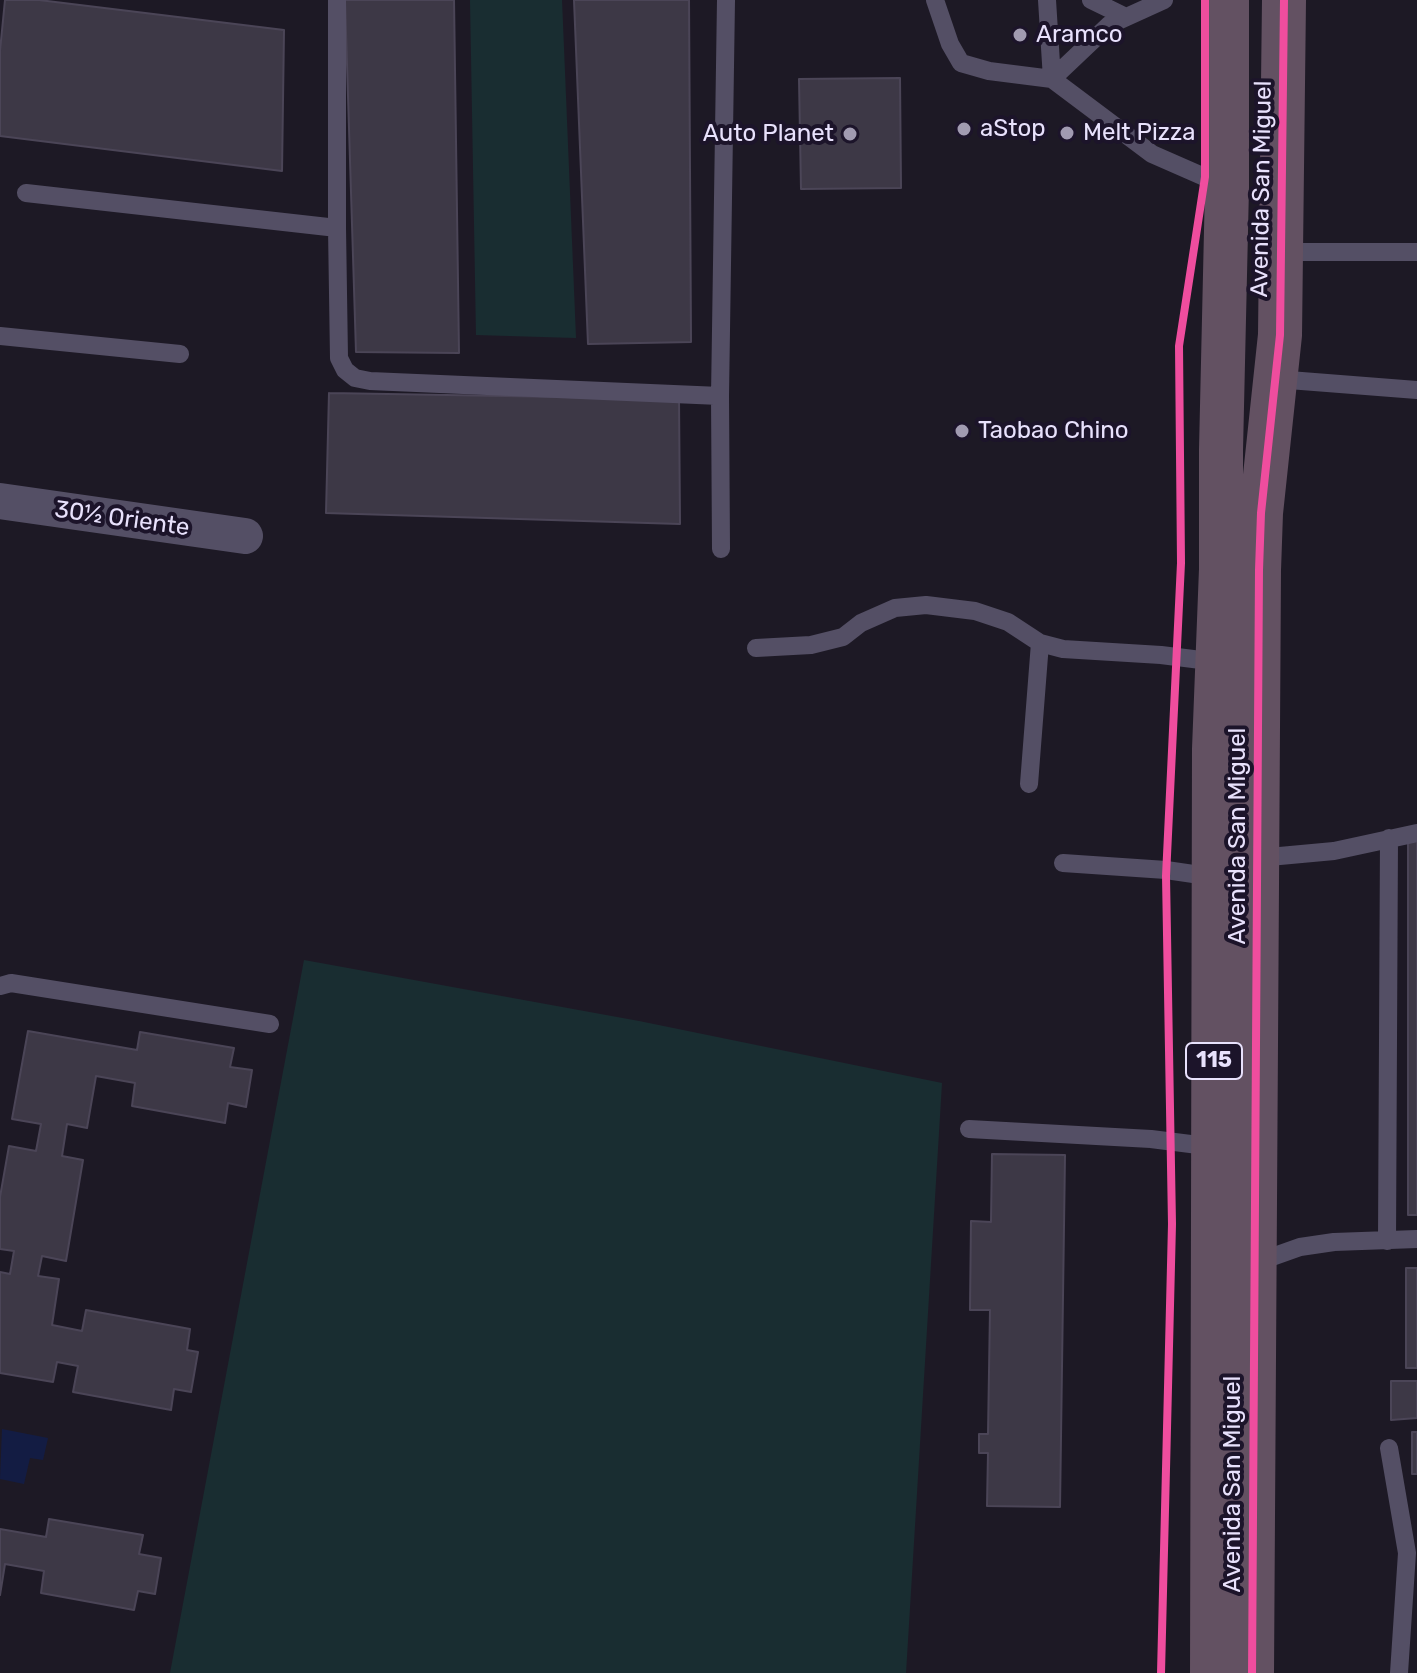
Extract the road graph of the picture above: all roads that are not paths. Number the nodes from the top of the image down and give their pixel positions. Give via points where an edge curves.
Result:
1 (337, 0) edge
2 (726, 0) edge
3 (935, 0) edge
4 (1047, 0) edge
5 (1091, 0) edge
6 (1164, 0) edge
7 (1227, 0) edge
8 (1284, 0) edge
9 (1126, 17) junction
10 (1052, 79) junction
11 (1227, 187) junction
12 (26, 193) dead end
13 (337, 228) junction
14 (1282, 252) junction
15 (1417, 252) edge
16 (0, 336) edge
17 (180, 354) dead end
18 (1276, 379) junction
19 (1417, 390) edge
20 (720, 396) junction
21 (0, 501) edge
22 (245, 536) dead end
23 (721, 549) dead end
24 (1040, 643) junction
25 (756, 648) dead end
26 (1217, 662) junction
27 (1029, 784) dead end
28 (1417, 833) edge
29 (1389, 838) junction
30 (1258, 858) junction
31 (1063, 863) dead end
32 (1214, 877) junction
33 (0, 986) edge
34 (270, 1024) dead end
35 (969, 1129) dead end
36 (1214, 1147) junction
37 (1417, 1239) edge
38 (1387, 1241) junction
39 (1254, 1263) junction
40 (1389, 1448) dead end
41 (1412, 1553) edge
42 (1212, 1673) edge
43 (1252, 1673) edge
44 (1399, 1673) edge

1 - 13 lane
2 - 20 lane
3 - 10 lane via 961,63
4 - 10 lane
5 - 9 lane
6 - 9 lane
7 - 11 highway, Avenida San Miguel / 115
8 - 14 highway, Avenida San Miguel / 115
9 - 10 lane via 1109,25
10 - 11 lane via 1152,154
11 - 26 highway, Avenida San Miguel / 115
12 - 13 lane
13 - 20 lane via 339,358 355,378
14 - 15 lane
14 - 18 highway, Avenida San Miguel / 115
16 - 17 lane
18 - 19 lane
18 - 30 highway, Avenida San Miguel / 115 via 1261,527
20 - 23 lane
21 - 22 street, 30½ Oriente
24 - 25 lane via 1008,622 975,611 926,605 895,608 843,637
24 - 26 lane
24 - 27 lane
26 - 32 highway, Avenida San Miguel / 115
28 - 29 lane
29 - 30 lane via 1334,851
29 - 38 lane
30 - 39 highway, Avenida San Miguel / 115
31 - 32 lane
32 - 36 highway, Avenida San Miguel / 115
33 - 34 lane via 11,983
35 - 36 lane
36 - 42 highway, Avenida San Miguel / 115
37 - 38 lane
38 - 39 lane via 1300,1247
39 - 43 highway, Avenida San Miguel / 115
40 - 41 lane
41 - 44 lane

